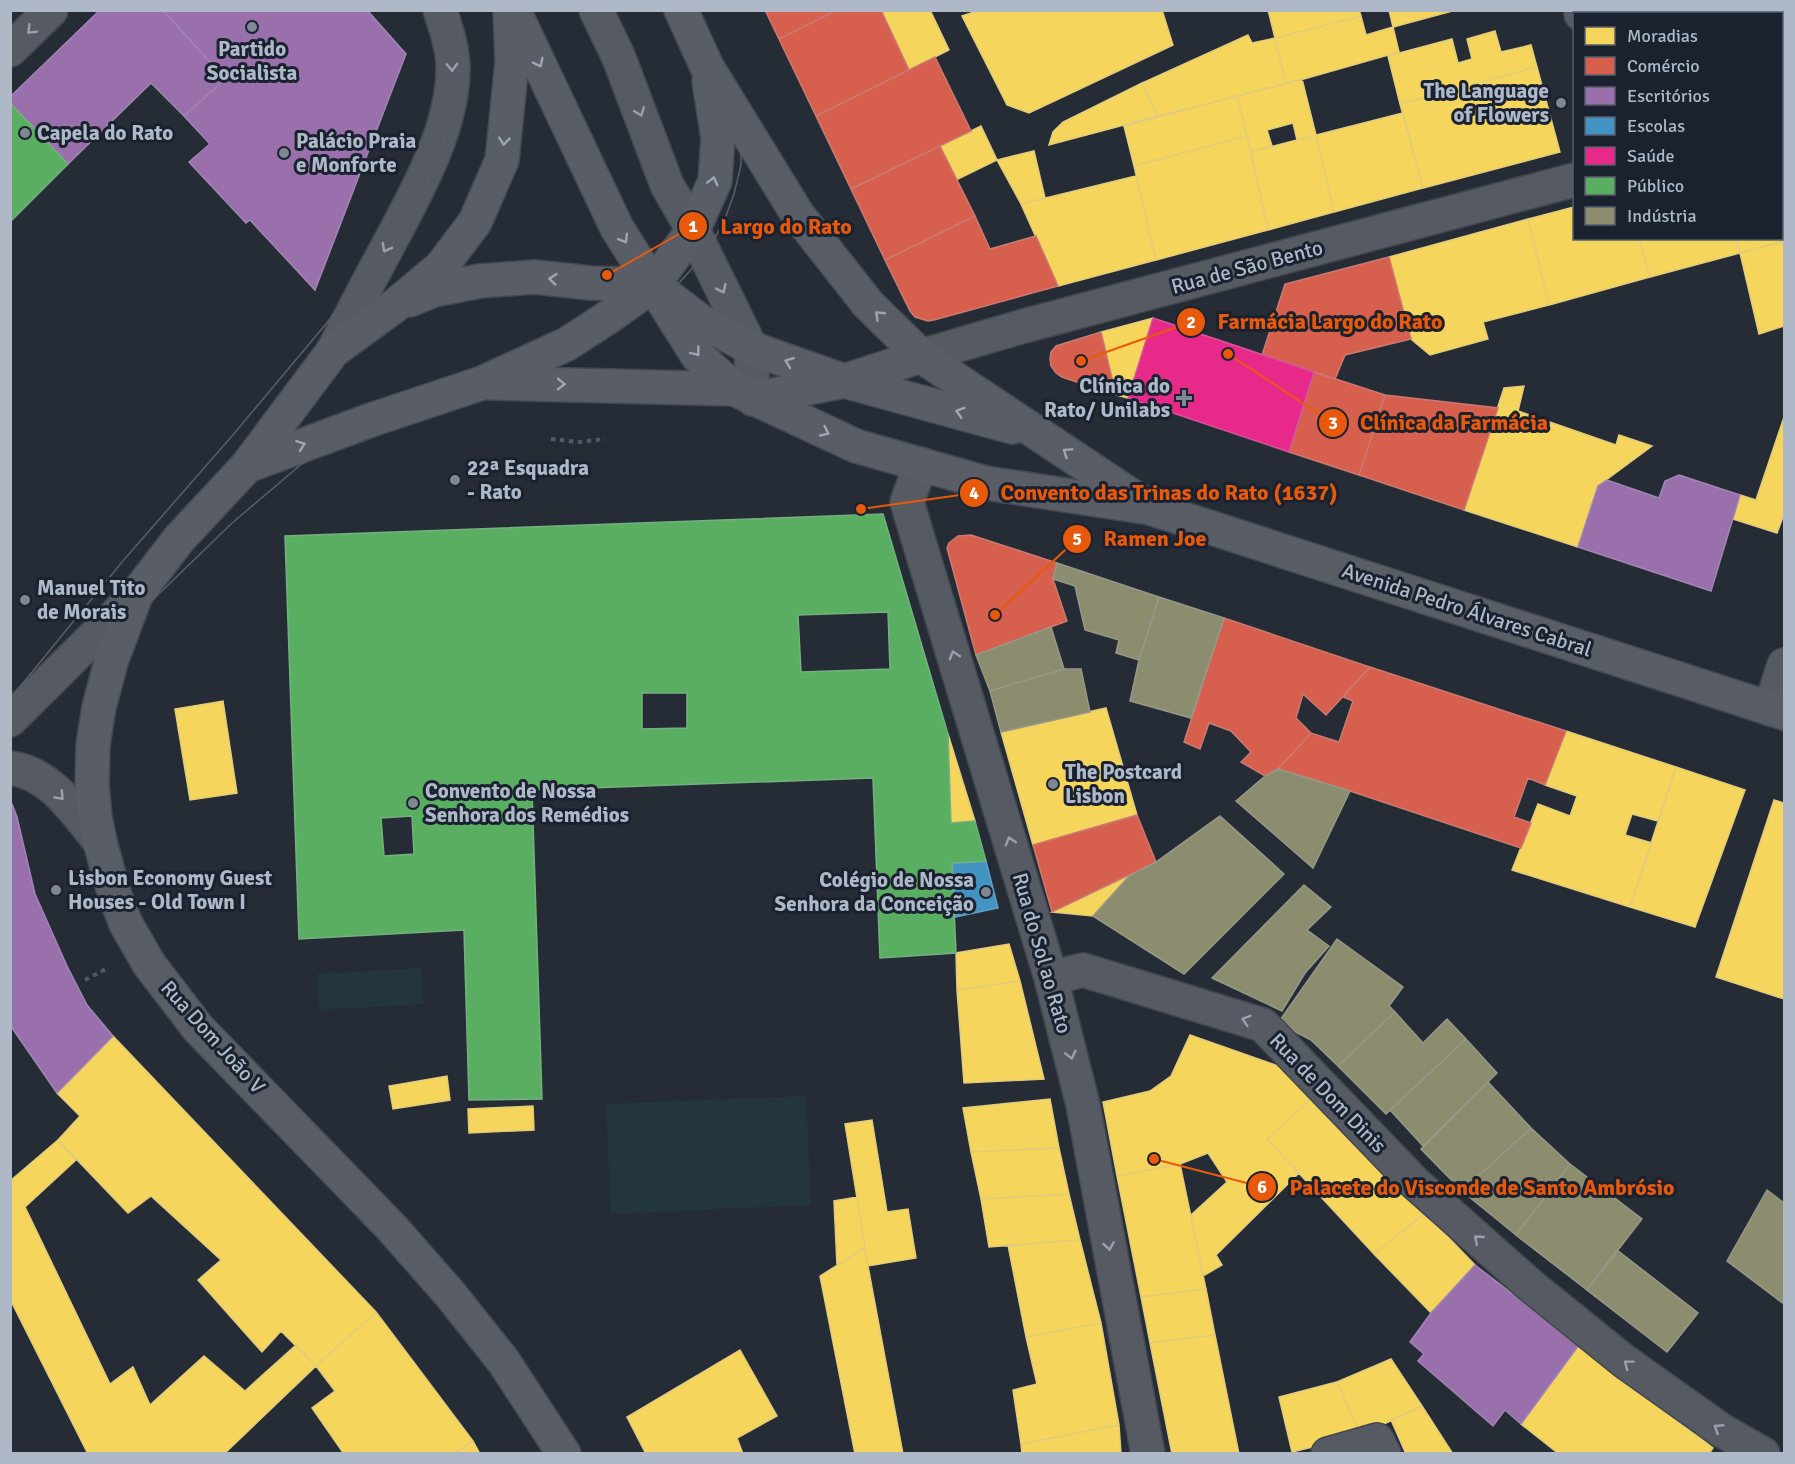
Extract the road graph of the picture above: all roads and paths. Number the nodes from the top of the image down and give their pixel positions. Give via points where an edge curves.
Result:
1 (51, 10) edge
2 (440, 10) edge
3 (512, 10) edge
4 (596, 10) edge
5 (681, 10) edge
6 (10, 50) edge
7 (707, 67) junction
8 (1573, 181) edge
9 (693, 230) junction
10 (653, 285) junction
11 (392, 308) junction
12 (751, 348) junction
13 (333, 351) junction
14 (921, 356) junction
15 (844, 381) junction
16 (482, 383) junction
17 (744, 394) junction
18 (1037, 432) junction
19 (551, 439) dead end
20 (606, 439) dead end
21 (921, 464) junction
22 (247, 466) junction
23 (1150, 508) junction
24 (136, 595) junction
25 (1785, 664) edge
26 (1778, 711) edge
27 (10, 720) edge
28 (10, 768) edge
29 (100, 842) junction
30 (1051, 978) junction
31 (564, 1454) edge
32 (1148, 1454) edge
33 (1328, 1454) edge
34 (1384, 1454) edge
35 (1763, 1454) edge

1 -> 6 street
2 -> 13 street via 453,68 451,99 441,133 416,193
3 -> 10 main road via 617,228
3 -> 11 main road via 512,62 502,160 475,222 441,267
4 -> 9 street via 619,58 667,185
5 - 7 main road
9 -> 7 main road via 715,181 718,138
14 -> 7 main road via 868,304 798,215
8 - 14 street, Rua de São Bento
9 - 10 main road
9 -> 12 street
10 -> 11 main road via 535,277 480,281 434,290
10 - 12 main road via 699,320
10 - 16 main road via 567,344
10 -> 17 main road via 697,355
11 - 13 main road, Rua Dom João V
15 -> 12 main road
12 - 17 street
13 - 22 main road, Rua Dom João V
14 - 15 main road
14 - 18 main road
15 - 17 main road
18 -> 15 main road
16 -> 17 main road
22 -> 16 main road
17 -> 21 main road via 856,446
23 -> 18 main road
19 - 20 path
21 - 23 main road via 986,483
30 -> 21 street, Rua do Sol ao Rato via 907,502
22 - 24 main road, Rua Dom João V via 179,539
23 - 26 main road, Avenida Pedro Álvares Cabral
24 - 27 street
24 - 29 main road, Rua Dom João V via 111,662 93,745 92,785
25 - 26 street
28 -> 29 street via 32,774 50,785
29 - 31 main road, Rua Dom João V via 126,924 149,964 198,1028 392,1228 450,1294 504,1362
30 -> 32 street, Rua do Sol ao Rato via 1083,1106
35 -> 30 street, Rua de Dom Dinis via 1721,1430 1632,1367 1530,1285 1414,1182 1263,1025 1083,970
33 - 34 street via 1377,1440

